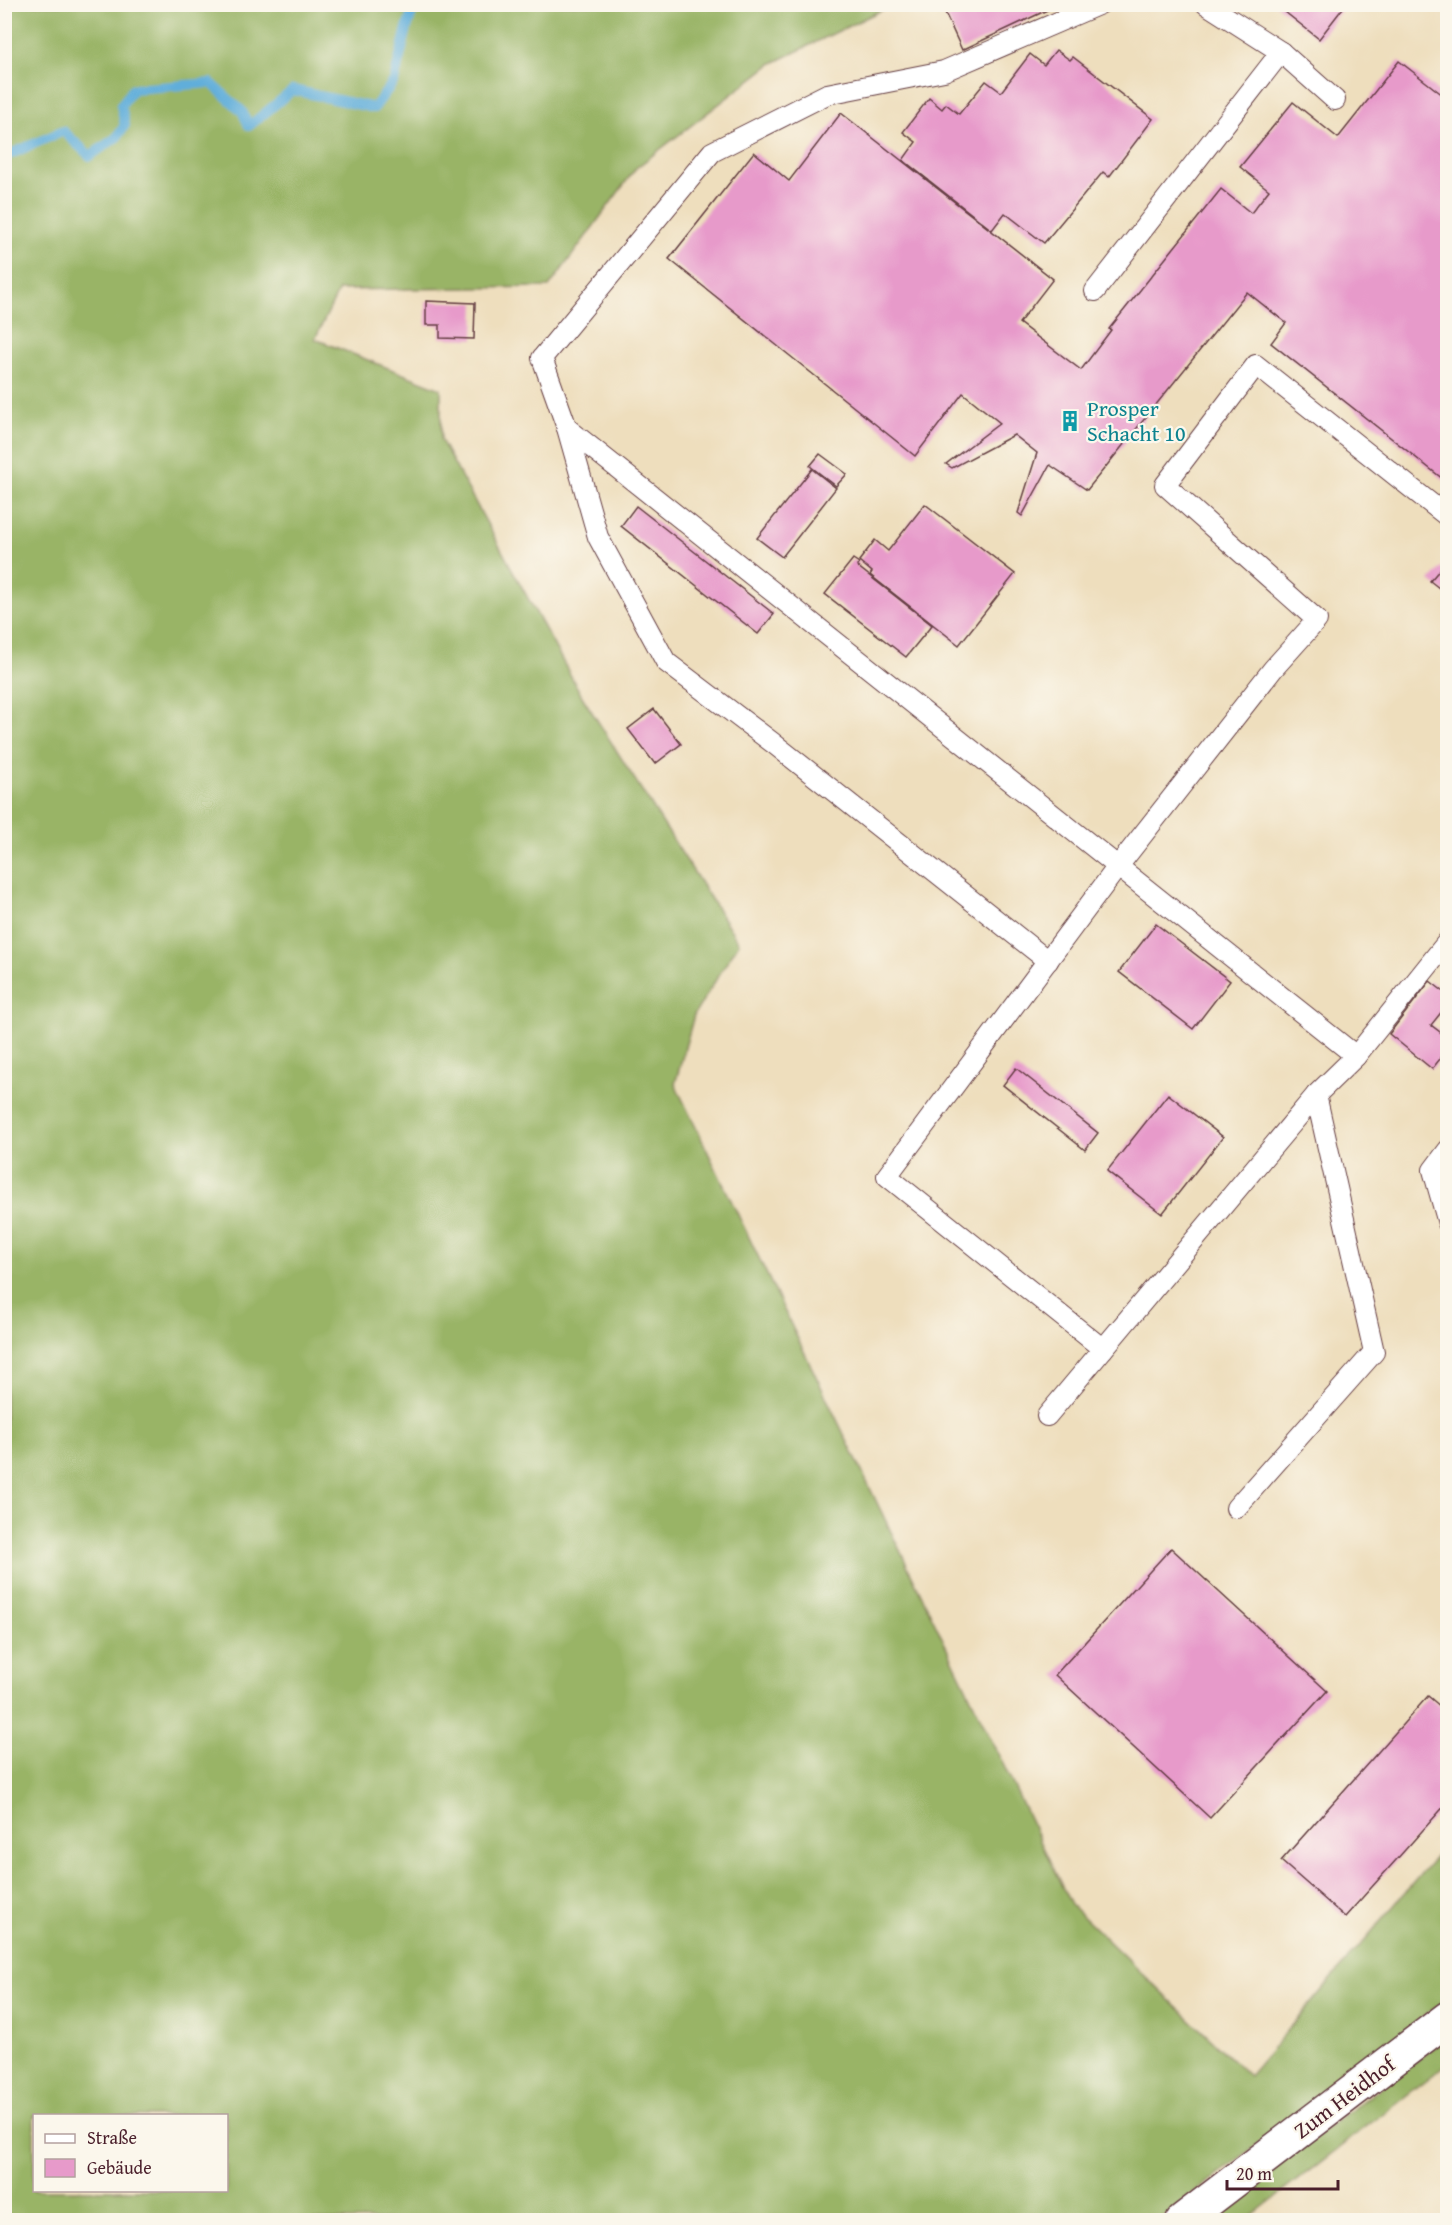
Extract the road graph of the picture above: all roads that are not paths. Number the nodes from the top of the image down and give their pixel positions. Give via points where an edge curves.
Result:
1 (1100, 4) edge
2 (1206, 4) edge
3 (1281, 52) junction
4 (1335, 100) dead end
5 (1095, 291) dead end
6 (567, 429) junction
7 (1448, 517) edge
8 (1119, 865) junction
9 (1448, 941) edge
10 (1048, 961) junction
11 (1356, 1056) junction
12 (1316, 1095) junction
13 (1448, 1150) edge
14 (1448, 1223) edge
15 (1102, 1348) junction
16 (1047, 1416) dead end
17 (1236, 1508) dead end
18 (1448, 2018) edge
19 (1183, 2220) edge

1 - 6 lane via 944,71 827,94 712,152 542,358
2 - 3 lane
3 - 4 lane
3 - 5 lane
6 - 8 lane
6 - 10 lane via 598,537 666,662
7 - 8 lane via 1256,365 1165,485 1317,620 1273,669
8 - 10 lane
8 - 11 lane
9 - 11 lane
10 - 15 lane via 887,1176
11 - 12 lane
12 - 15 lane
12 - 17 lane via 1374,1352
13 - 14 lane via 1433,1170
15 - 16 lane
18 - 19 street, Zum Heidhof

